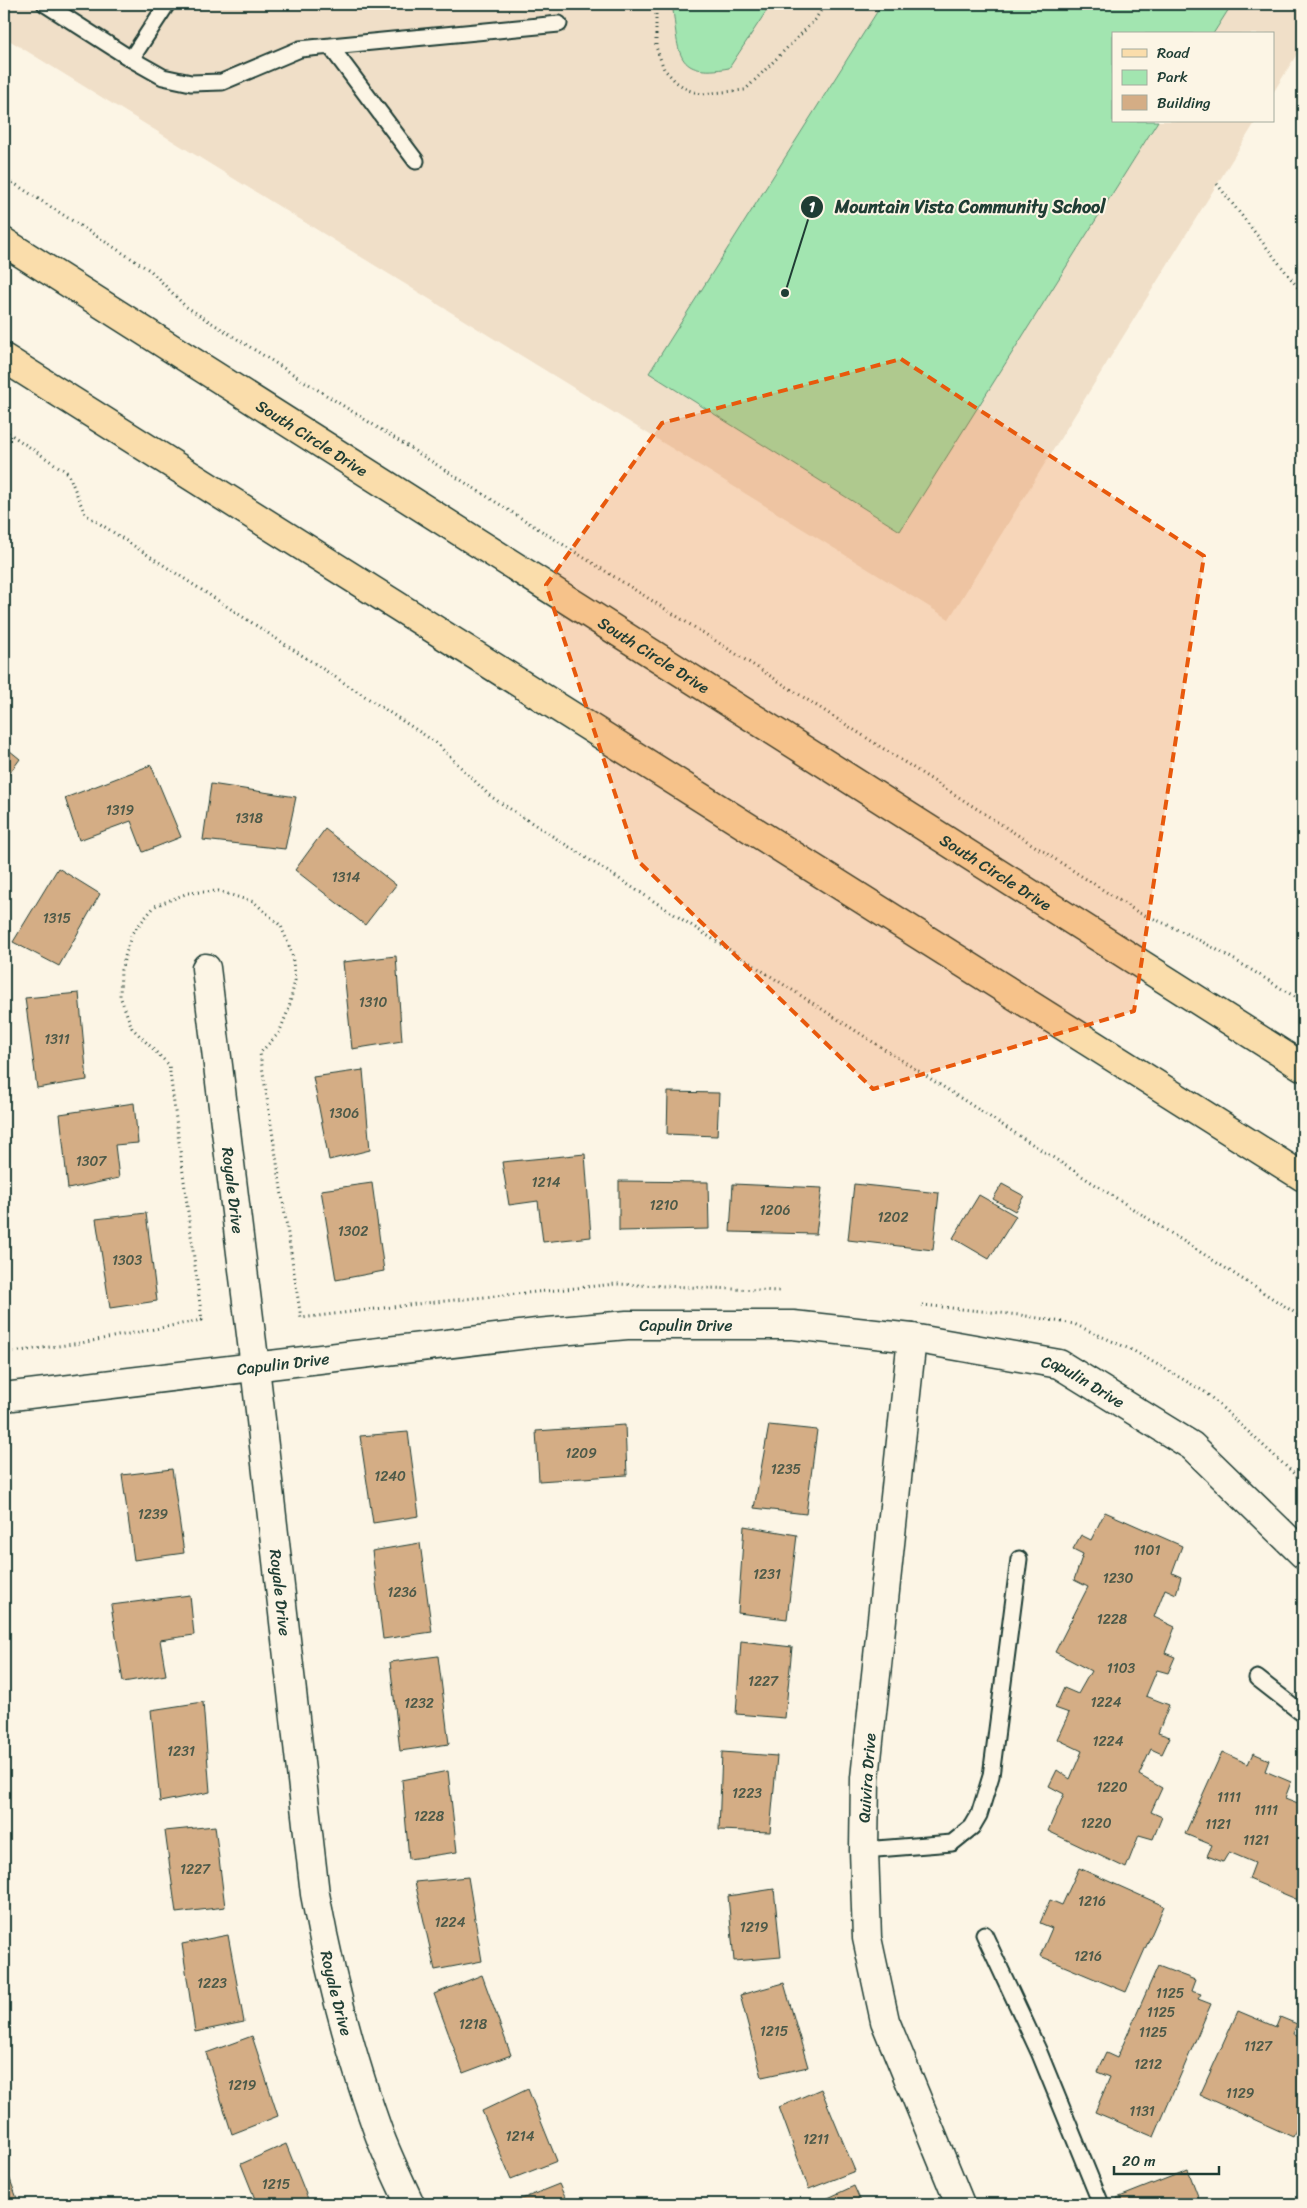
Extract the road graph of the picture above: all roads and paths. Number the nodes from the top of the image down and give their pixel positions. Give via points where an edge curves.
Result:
1 (45, 4) edge
2 (166, 4) edge
3 (656, 4) edge
4 (825, 4) edge
5 (559, 24) dead end
6 (330, 46) junction
7 (131, 60) junction
8 (416, 161) dead end
9 (4, 177) edge
10 (1217, 184) dead end
11 (4, 242) edge
12 (1303, 294) edge
13 (4, 358) edge
14 (4, 430) edge
15 (206, 968) dead end
16 (1303, 1002) edge
17 (260, 1053) dead end
18 (1303, 1067) edge
19 (1303, 1177) edge
20 (1303, 1318) edge
21 (912, 1338) junction
22 (4, 1353) edge
23 (255, 1367) junction
24 (4, 1397) edge
25 (1303, 1554) edge
26 (1019, 1559) dead end
27 (1257, 1678) dead end
28 (1303, 1714) edge
29 (864, 1850) junction
30 (984, 1934) dead end
31 (410, 2204) edge
32 (960, 2204) edge
33 (1101, 2204) edge

1 - 7 lane
2 - 7 lane
3 - 4 path via 656,47 664,69 688,90 702,94 745,90 815,20
5 - 6 lane
6 - 7 lane via 300,49 222,82 191,83 163,77
6 - 8 lane
9 - 16 path via 151,271 185,306 706,634 1139,913 1214,947
10 - 12 path
11 - 18 main road, South Circle Drive
13 - 19 main road
14 - 20 path via 68,473 85,514 435,742 490,796
15 - 23 street, Royale Drive
17 - 22 path via 279,1033 295,980 292,953 281,926 254,902 218,891 188,893 155,906 132,932 121,970 120,996 132,1028 169,1064 202,1320 81,1343
21 - 23 street, Capulin Drive via 793,1325 627,1325
21 - 25 street, Capulin Drive via 1059,1364 1192,1446
21 - 29 street, Quivira Drive via 865,1778
23 - 24 street, Capulin Drive
23 - 31 street, Royale Drive via 317,1904 329,1970 351,2050 379,2132
26 - 29 lane via 991,1776 979,1815 972,1828 952,1843
27 - 28 lane
29 - 32 street, Quivira Drive via 868,1938 885,2021
30 - 33 lane via 1039,2052

